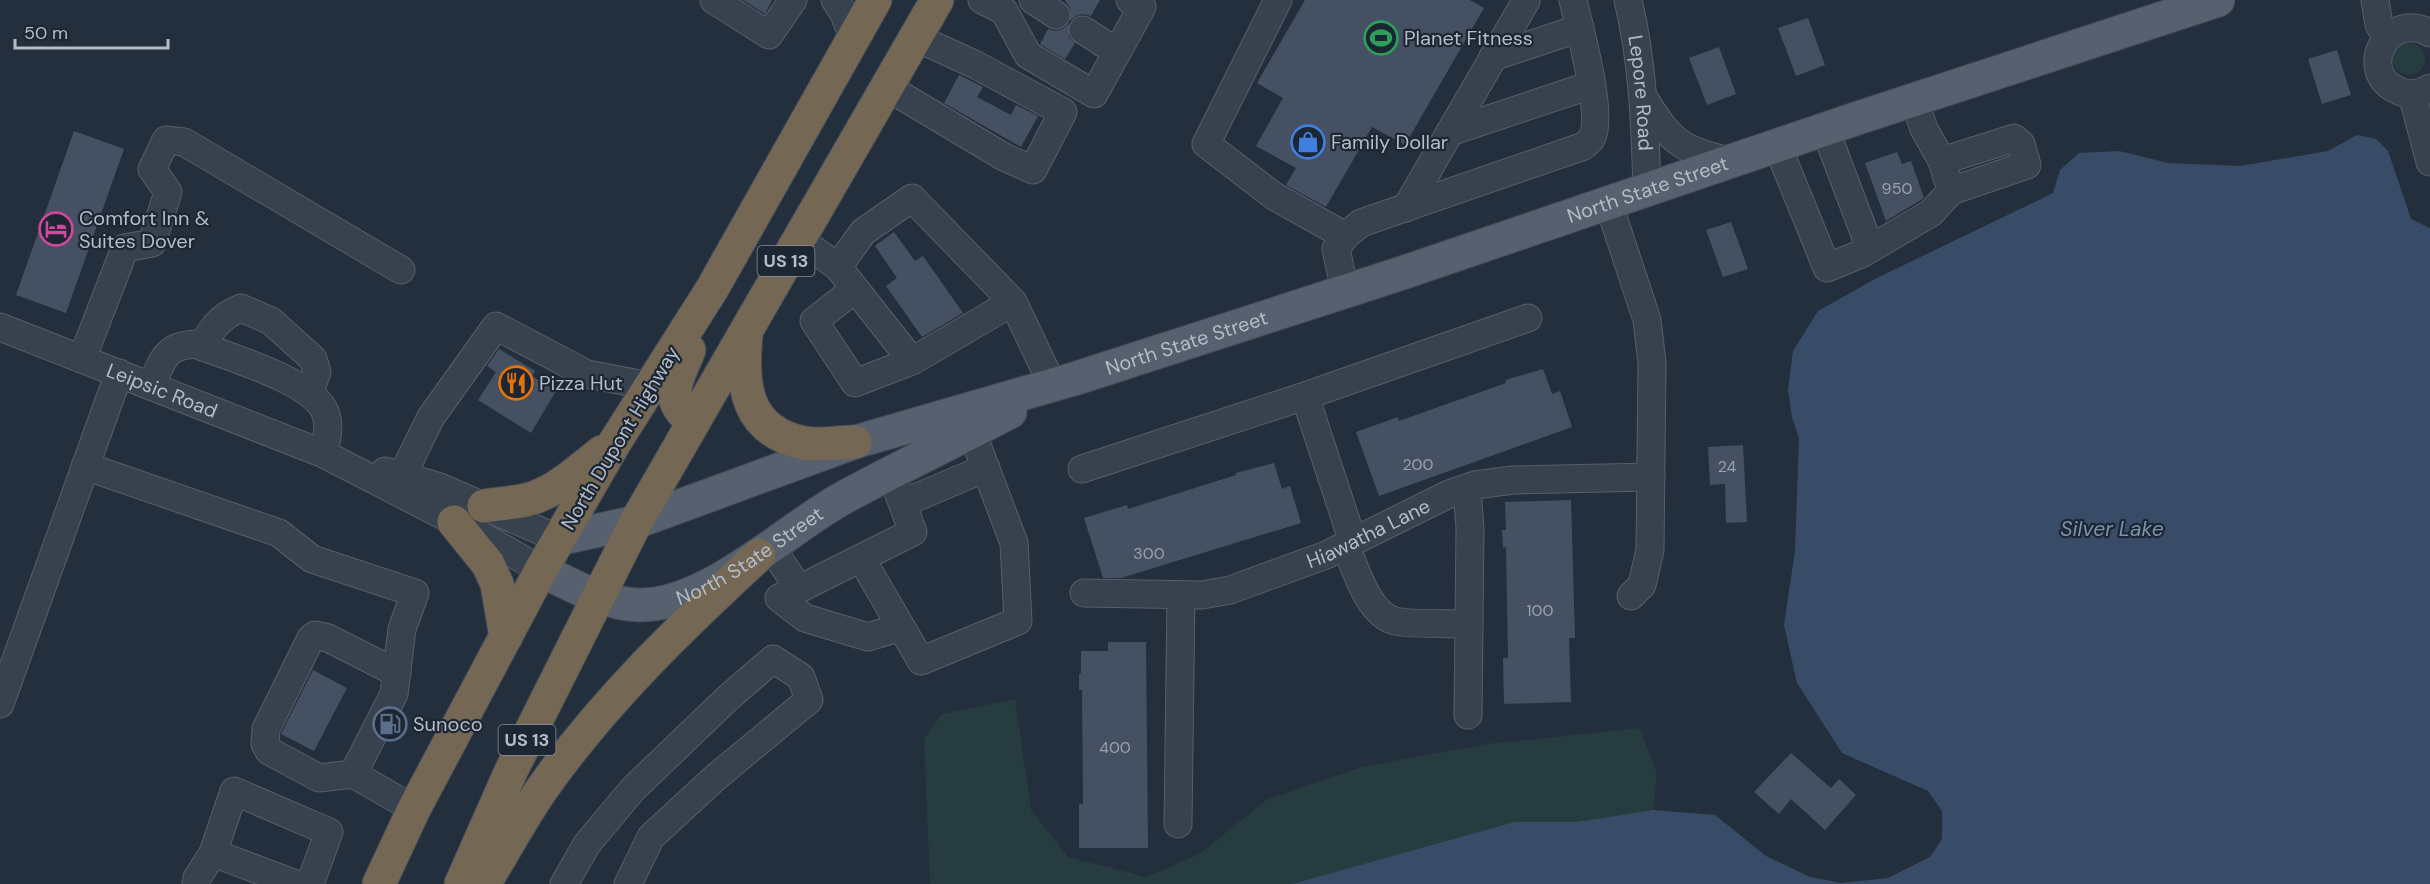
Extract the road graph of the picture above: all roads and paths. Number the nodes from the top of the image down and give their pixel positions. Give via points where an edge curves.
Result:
1 (714, 0) edge
2 (793, 0) edge
3 (835, 0) edge
4 (875, 0) edge
5 (937, 0) edge
6 (1033, 0) edge
7 (1130, 0) edge
8 (1278, 0) edge
9 (1526, 0) edge
10 (1573, 0) edge
11 (1628, 0) edge
12 (2218, 0) edge
13 (2375, 0) edge
14 (999, 4) edge
15 (1056, 15) dead end
16 (1580, 28) junction
17 (1083, 30) dead end
18 (2430, 33) edge
19 (853, 37) junction
20 (915, 37) junction
21 (2387, 37) junction
22 (1118, 52) junction
23 (1493, 57) junction
24 (1591, 85) junction
25 (887, 87) junction
26 (2421, 91) edge
27 (1644, 98) junction
28 (1914, 100) junction
29 (1825, 129) junction
30 (1450, 132) junction
31 (1777, 145) junction
32 (1730, 161) junction
33 (1942, 161) junction
34 (2430, 162) edge
35 (1647, 189) junction
36 (1951, 191) junction
37 (1608, 202) junction
38 (1406, 208) junction
39 (1345, 236) junction
40 (799, 239) junction
41 (1870, 248) junction
42 (838, 267) junction
43 (400, 270) dead end
44 (712, 289) junction
45 (855, 289) junction
46 (1345, 291) junction
47 (1013, 302) junction
48 (1528, 318) dead end
49 (0, 327) edge
50 (746, 330) junction
51 (202, 347) junction
52 (82, 359) junction
53 (912, 361) junction
54 (119, 373) junction
55 (1065, 382) junction
56 (151, 386) junction
57 (650, 386) junction
58 (309, 393) junction
59 (1305, 396) junction
60 (693, 422) junction
61 (972, 432) junction
62 (615, 442) junction
63 (855, 442) junction
64 (324, 454) junction
65 (85, 466) junction
66 (986, 468) junction
67 (1082, 469) dead end
68 (402, 476) junction
69 (1651, 477) junction
70 (897, 488) junction
71 (1467, 488) junction
72 (484, 506) junction
73 (454, 522) junction
74 (636, 522) junction
75 (559, 539) junction
76 (1349, 544) junction
77 (765, 551) junction
78 (861, 558) junction
79 (541, 570) junction
80 (799, 589) junction
81 (1084, 593) dead end
82 (1181, 595) junction
83 (1631, 596) dead end
84 (599, 598) junction
85 (1469, 624) junction
86 (901, 627) junction
87 (506, 637) junction
88 (397, 673) junction
89 (0, 704) edge
90 (1468, 715) dead end
91 (353, 774) junction
92 (414, 808) junction
93 (1178, 824) dead end
94 (213, 853) junction
95 (196, 884) edge
96 (296, 884) edge
97 (310, 884) edge
98 (380, 884) edge
99 (460, 884) edge
100 (484, 884) edge
101 (564, 884) edge
102 (628, 884) edge

1 - 2 street via 769,35
3 - 19 street
4 - 19 highway, North Dupont Highway / US 13
5 - 20 highway, US 13
6 - 15 street
7 - 22 street via 1142,7
8 - 39 street via 1206,144 1274,196
9 - 23 street
10 - 16 street
11 - 27 street, Lepore Road
12 - 28 main road, North State Street
13 - 21 street via 2379,25
14 - 22 street via 1028,56 1094,94
16 - 23 street
16 - 24 street
17 - 22 street
18 - 21 street via 2408,27
19 - 44 highway, North Dupont Highway / US 13
20 - 25 highway, US 13
20 - 25 street via 976,64 1063,112 1033,170 1004,157
21 - 26 street via 2378,57 2383,79 2401,93
23 - 30 street
24 - 30 street
24 - 38 street via 1595,118 1592,138 1584,146
25 - 40 highway, US 13
26 - 34 street
27 - 32 street via 1664,131 1676,141 1689,150
27 - 35 street, Lepore Road
28 - 29 main road, North State Street
28 - 33 street via 1924,129
29 - 31 main road, North State Street
29 - 41 street
30 - 38 street
31 - 32 main road, North State Street
31 - 41 street via 1827,268
32 - 35 main road, North State Street
33 - 36 street
33 - 36 street via 2014,138 2021,144 2027,165
35 - 37 main road, North State Street
36 - 41 street via 1931,213
37 - 46 main road, North State Street
37 - 69 street via 1647,320 1652,363
38 - 39 street via 1361,223
39 - 46 street via 1336,249
40 - 42 street
40 - 50 highway, US 13
42 - 45 street
42 - 47 street via 863,232 912,198
43 - 52 street via 184,142 165,140 152,169 168,192 152,243 125,248
44 - 57 highway, North Dupont Highway / US 13
44 - 60 highway via 674,390 675,402
45 - 53 street
45 - 53 street via 814,321 855,383
46 - 55 main road, North State Street
47 - 53 street
47 - 55 street
48 - 59 street
49 - 52 street, Leipsic Road
50 - 60 highway, US 13
50 - 63 highway via 742,368 745,389 765,425 783,438 806,443
51 - 56 street via 195,344 171,349
51 - 58 street via 283,378
51 - 58 street via 219,321 241,308 271,321 313,359 317,372
52 - 54 street, Leipsic Road
54 - 56 street, Leipsic Road
54 - 65 street
55 - 61 main road, North State Street
55 - 63 main road, North State Street
56 - 64 street, Leipsic Road
57 - 62 highway, North Dupont Highway / US 13
57 - 68 street via 587,374 496,326 431,417
58 - 64 street via 319,402 327,420
59 - 67 street
59 - 76 street
60 - 74 highway, US 13
61 - 66 street
61 - 70 main road, North State Street
62 - 72 highway via 568,479 543,493
62 - 75 highway, North Dupont Highway / US 13
63 - 74 main road, North State Street
64 - 68 street, Leipsic Road
64 - 73 street, Leipsic Road
65 - 88 street via 279,533 312,559 415,593 402,629
65 - 89 street
66 - 70 street
66 - 86 street via 1014,543 1018,621 921,660
68 - 72 street, Leipsic Road
69 - 71 street, Hiawatha Lane via 1513,480
69 - 83 street via 1650,550 1642,585
70 - 77 main road, North State Street via 816,514
70 - 78 street via 913,532
71 - 76 street, Hiawatha Lane
71 - 85 street
72 - 75 street, Leipsic Road
73 - 79 street, Leipsic Road
73 - 87 highway via 488,564 497,584
74 - 75 main road, North State Street
74 - 84 highway, US 13
75 - 79 highway, North Dupont Highway / US 13
76 - 82 street, Hiawatha Lane via 1230,590
76 - 85 street via 1366,594 1381,613 1394,621
77 - 80 street
77 - 84 main road, North State Street via 701,588 671,599 640,605
77 - 100 highway via 636,673 543,787
78 - 80 street
78 - 86 street
79 - 84 main road, North State Street
79 - 87 highway, North Dupont Highway / US 13
80 - 86 street via 779,598 805,618 868,637
81 - 82 street, Hiawatha Lane
82 - 93 street
84 - 99 highway, US 13 via 511,771
85 - 90 street
87 - 92 highway, North Dupont Highway / US 13
88 - 91 street via 394,694
88 - 91 street via 321,635 311,638 266,729 265,744 269,751 319,778
91 - 92 street
92 - 98 highway, North Dupont Highway / US 13
94 - 95 street
94 - 96 street
94 - 97 street via 234,791 329,832
101 - 102 street via 587,844 633,789 729,697 773,659 801,677 809,700 651,837

